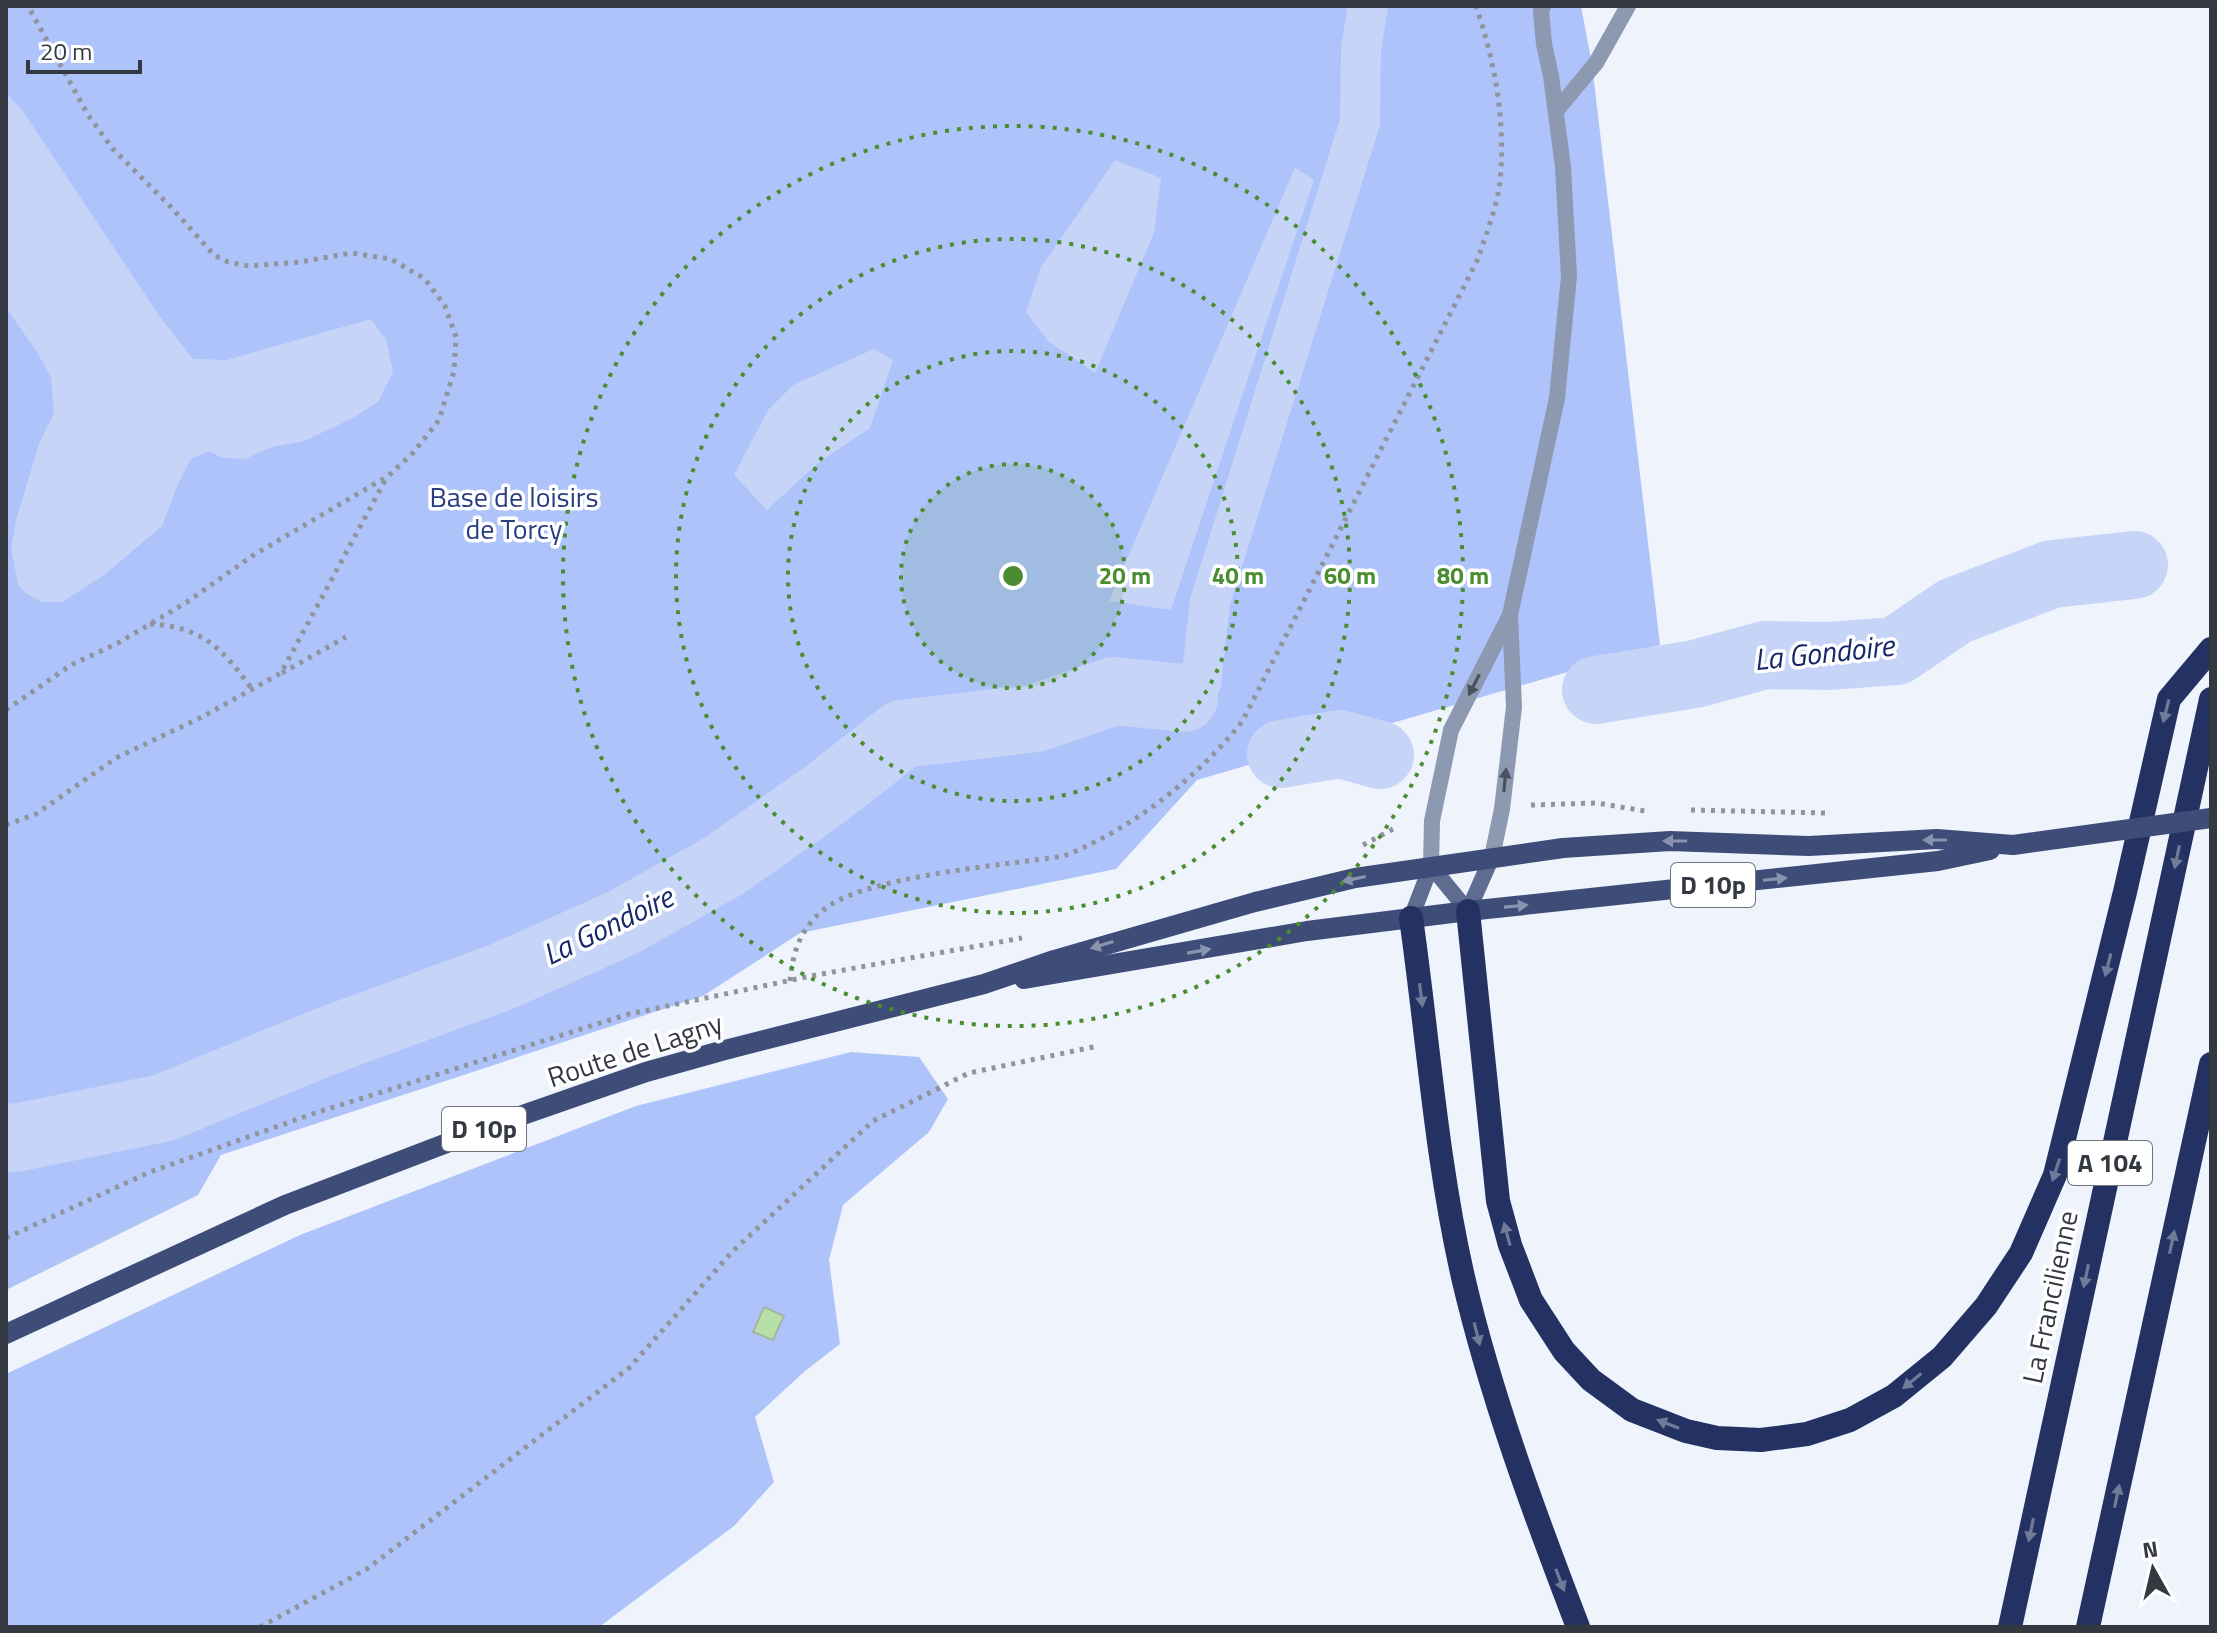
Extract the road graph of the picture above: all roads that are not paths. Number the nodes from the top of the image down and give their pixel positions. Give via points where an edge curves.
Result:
1 (1628, 6) edge
2 (1540, 8) edge
3 (1556, 111) junction
4 (1510, 615) junction
5 (2211, 649) edge
6 (2211, 699) edge
7 (2211, 818) edge
8 (2013, 845) junction
9 (1492, 857) junction
10 (1431, 866) junction
11 (1468, 911) junction
12 (1411, 918) junction
13 (984, 984) junction
14 (2211, 1064) edge
15 (6, 1334) edge
16 (1578, 1627) edge
17 (2010, 1627) edge
18 (2088, 1627) edge

1 - 3 lane via 1596,63
2 - 3 lane
3 - 4 lane via 1569,276 1557,398
9 -> 4 lane via 1514,707
4 -> 10 lane via 1451,730 1432,821
5 -> 11 highway via 2169,699 2055,1175 2021,1253 1986,1306 1942,1357 1894,1396 1850,1420 1807,1434 1761,1440 1686,1431 1632,1410 1591,1380 1564,1351 1531,1300 1498,1201
6 -> 17 highway, La Francilienne / A 104
7 - 8 main road, D 10p, bridge
8 -> 9 main road, D 10p via 1937,839 1809,846 1670,841
11 -> 8 main road, D 10p via 1938,861
9 - 10 main road, D 10p
9 - 11 main road
10 - 11 main road
10 - 12 main road
10 -> 13 main road, D 10p via 1255,902
11 - 12 main road, D 10p
13 -> 12 main road, D 10p
12 -> 16 highway via 1462,1274 1483,1360
13 - 15 main road, Route de Lagny / D 10p via 646,1072 508,1120 285,1205
18 -> 14 highway, A 104

